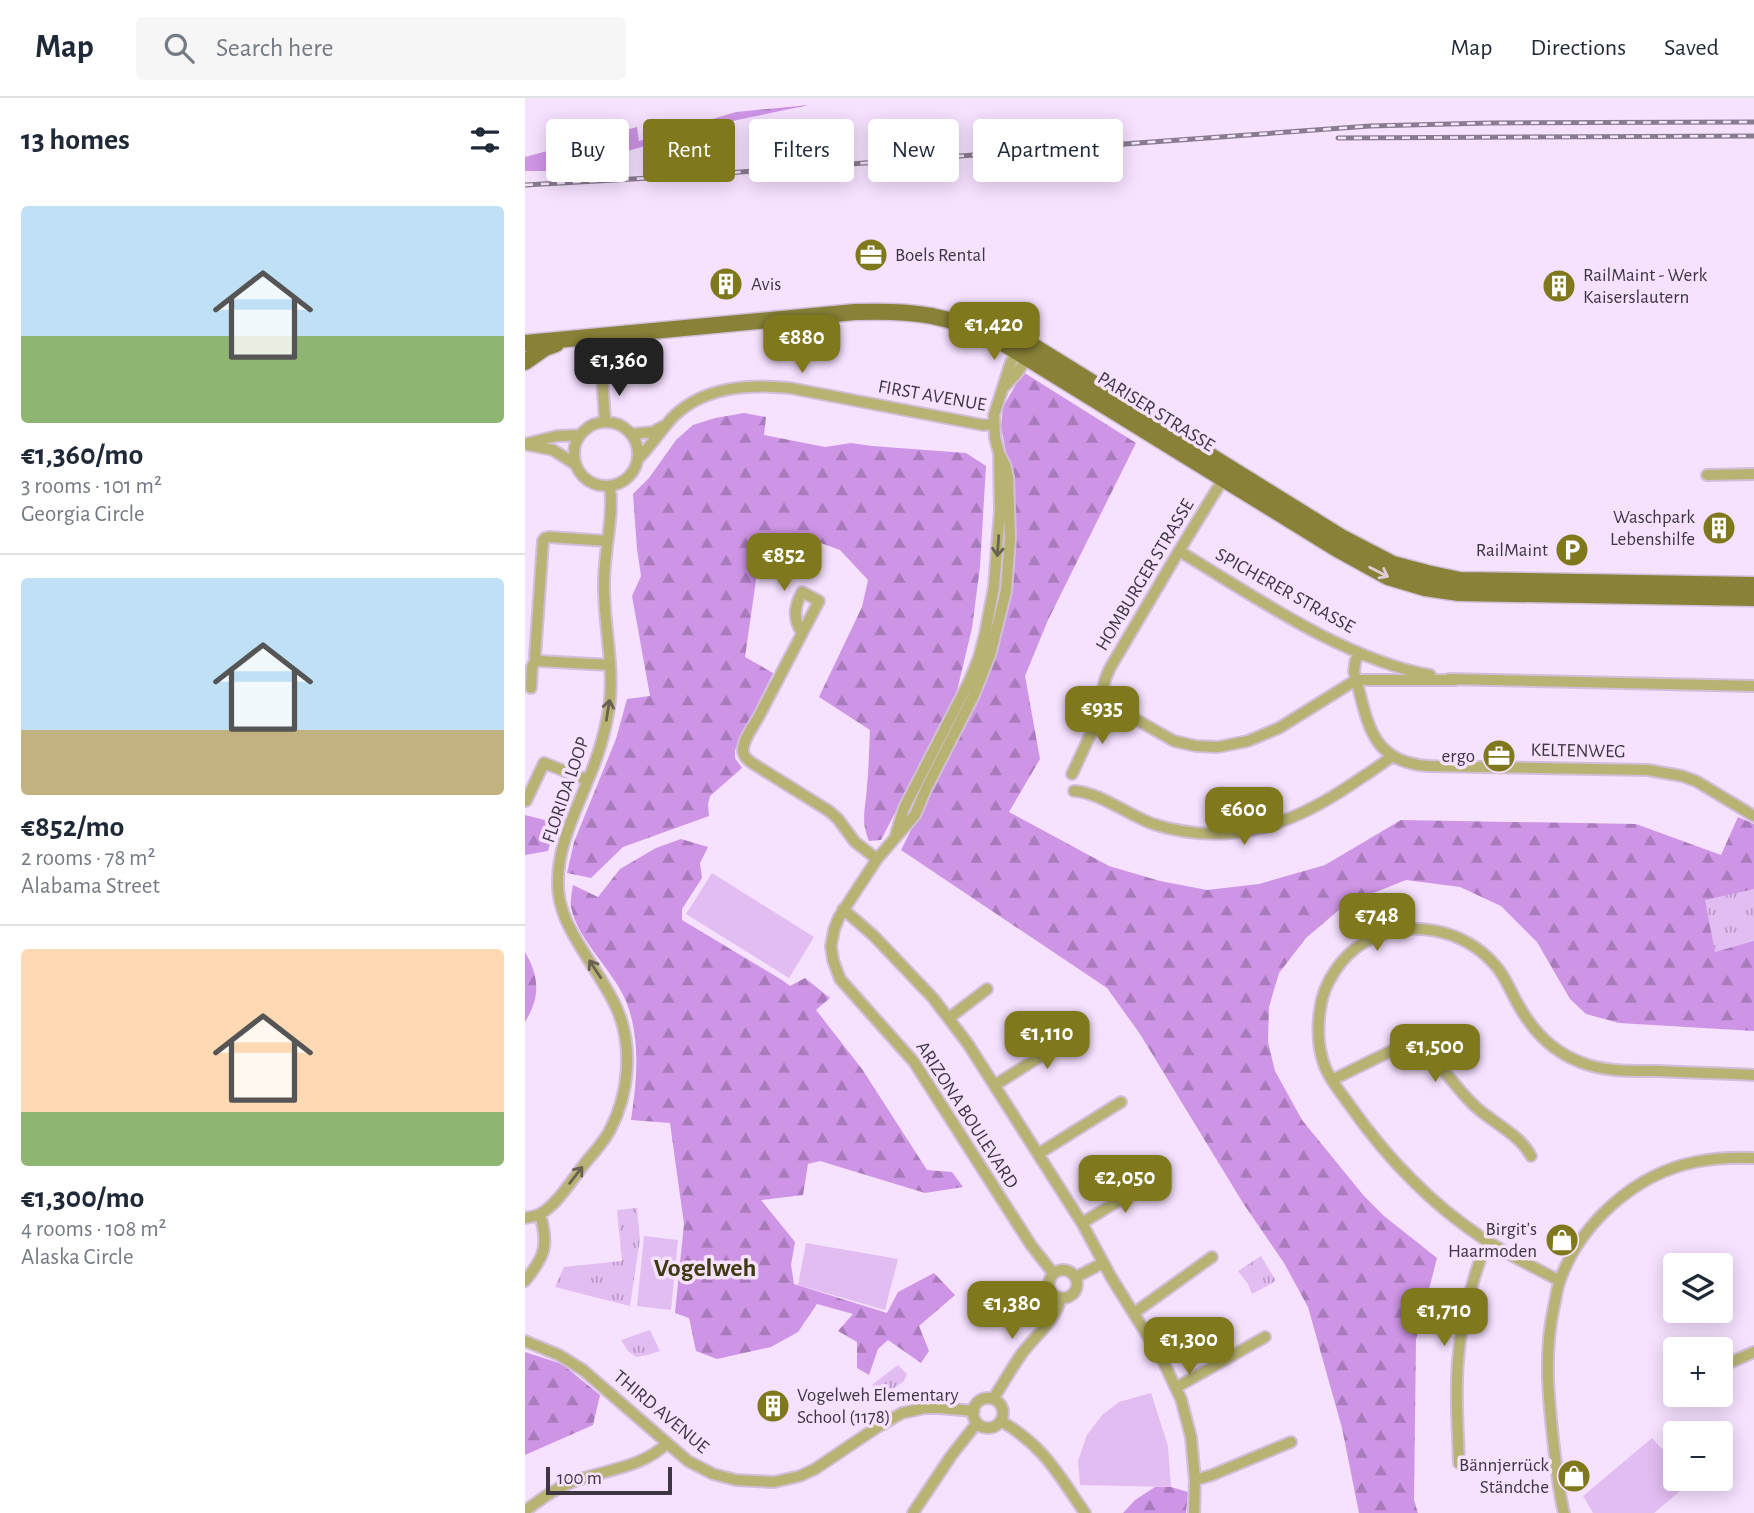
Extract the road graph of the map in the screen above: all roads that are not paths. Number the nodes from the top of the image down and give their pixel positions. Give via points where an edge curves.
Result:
1 (525, 336) edge
2 (574, 338) junction
3 (525, 343) edge
4 (1026, 351) junction
5 (525, 362) edge
6 (602, 376) dead end
7 (605, 422) junction
8 (994, 424) junction
9 (667, 425) junction
10 (631, 434) junction
11 (580, 435) junction
12 (525, 444) edge
13 (999, 453) junction
14 (638, 458) junction
15 (575, 464) junction
16 (1227, 473) junction
17 (1754, 474) edge
18 (1707, 475) dead end
19 (610, 487) junction
20 (607, 541) junction
21 (1179, 551) junction
22 (1754, 585) edge
23 (1754, 598) edge
24 (988, 618) junction
25 (998, 626) junction
26 (802, 633) dead end
27 (1359, 652) junction
28 (536, 659) junction
29 (610, 665) junction
30 (1356, 680) junction
31 (1456, 680) junction
32 (1754, 686) edge
33 (531, 688) dead end
34 (1107, 704) junction
35 (1392, 756) junction
36 (1072, 774) dead end
37 (589, 780) junction
38 (1074, 791) dead end
39 (526, 801) edge
40 (1754, 816) edge
41 (895, 837) junction
42 (877, 859) junction
43 (843, 909) junction
44 (987, 989) dead end
45 (949, 1018) junction
46 (1082, 1030) dead end
47 (1754, 1075) edge
48 (1332, 1080) junction
49 (995, 1085) junction
50 (1121, 1102) dead end
51 (1038, 1154) junction
52 (1531, 1156) dead end
53 (1754, 1158) edge
54 (1151, 1181) dead end
55 (540, 1214) junction
56 (525, 1217) edge
57 (1082, 1223) junction
58 (1487, 1241) junction
59 (1212, 1257) dead end
60 (1103, 1263) junction
61 (1053, 1273) junction
62 (1076, 1277) junction
63 (525, 1281) edge
64 (1560, 1281) junction
65 (1061, 1298) junction
66 (1134, 1313) junction
67 (1265, 1337) dead end
68 (525, 1341) edge
69 (1754, 1352) edge
70 (1733, 1361) edge
71 (1177, 1387) junction
72 (993, 1399) junction
73 (974, 1411) junction
74 (1001, 1421) junction
75 (977, 1423) junction
76 (667, 1443) junction
77 (1291, 1443) dead end
78 (1459, 1463) dead end
79 (1195, 1480) junction
80 (525, 1511) edge
81 (913, 1513) edge
82 (1085, 1513) edge
83 (1193, 1513) edge
84 (1564, 1513) edge

1 - 4 main road, PARISER STRASSE via 891,301 970,314 996,325
2 - 3 main road, PARISER STRASSE
2 - 4 main road, PARISER STRASSE via 891,310 967,324
2 - 5 main road via 545,348
4 - 8 street, ARIZONA BOULEVARD via 1017,373 1003,388
4 - 16 main road, PARISER STRASSE
6 - 7 street
7 - 10 street
7 - 11 street
8 - 9 street, FIRST AVENUE via 766,386 742,387 701,399
8 - 13 street, ARIZONA BOULEVARD
9 - 10 street, FIRST AVENUE
9 - 14 street, FIRST AVENUE
10 - 14 street
11 - 12 street
11 - 15 street via 573,454
12 - 15 street via 553,450
13 -> 24 street, ARIZONA BOULEVARD via 998,546
13 - 25 street, ARIZONA BOULEVARD via 1008,477 1010,538
14 - 19 street via 626,481
15 - 19 street via 588,482
16 - 21 street, HOMBURGER STRASSE
16 - 22 main road, PARISER STRASSE via 1393,564 1427,573 1460,580
16 -> 23 main road, PARISER STRASSE via 1357,561 1425,588 1459,593
17 - 18 street
19 - 20 street, FLORIDA LOOP
20 - 28 street via 549,537 543,541
20 - 29 street, FLORIDA LOOP via 604,588
21 - 27 street, SPICHERER STRASSE via 1313,631
21 - 34 street, HOMBURGER STRASSE via 1105,678
24 - 25 street
24 - 41 street, ARIZONA BOULEVARD via 969,682 904,808
25 - 41 street, ARIZONA BOULEVARD via 973,697 921,805
26 - 42 street via 743,753 829,811 855,842
27 - 30 street
27 - 31 street, SPICHERER STRASSE via 1400,668
28 - 29 street
28 - 33 street
37 -> 29 street, FLORIDA LOOP via 608,714
30 - 31 street, SPICHERER STRASSE
30 - 34 street via 1279,728 1218,747 1174,741
30 - 35 street via 1373,735
31 - 32 street, SPICHERER STRASSE
34 - 36 street, HOMBURGER STRASSE
35 - 38 street via 1321,804 1247,831 1192,832 1157,825 1091,794
35 - 40 street, KELTENWEG via 1421,765 1665,772 1696,781
37 - 39 street via 544,763
55 -> 37 street, FLORIDA LOOP via 611,1128 627,1068 620,1016 568,926 559,898 563,845
41 - 42 street, ARIZONA BOULEVARD
42 - 43 street, ARIZONA BOULEVARD
43 - 45 street via 883,944
43 - 61 street, ARIZONA BOULEVARD via 831,946 840,979 914,1062
44 - 45 street
45 - 49 street
46 - 49 street
47 - 48 street via 1628,1070 1582,1063 1542,1038 1486,957 1450,934 1420,928 1390,931 1366,941 1346,957 1330,981 1318,1029 1321,1056
48 - 52 street via 1399,1047 1419,1045 1476,1107
48 - 58 street via 1399,1168
49 - 51 street
50 - 51 street
51 - 57 street
53 - 64 street via 1694,1162 1630,1191 1586,1233
54 - 57 street
55 - 56 street
55 - 63 street via 545,1232 543,1256
57 - 60 street
58 - 64 street
58 - 78 street via 1460,1340
59 - 66 street
60 - 62 street
60 - 66 street
61 - 62 street via 1067,1270
61 - 65 street via 1048,1281 1050,1290
62 - 65 street via 1075,1292
64 - 84 street via 1549,1330 1547,1388
65 - 72 street via 1050,1323
66 - 71 street
67 - 71 street
68 - 76 street, THIRD AVENUE via 583,1370
69 - 70 street
71 - 79 street via 1191,1437
72 - 73 street via 981,1401
72 - 74 street via 1002,1408
73 - 75 street
73 - 76 street, THIRD AVENUE via 939,1408 902,1413 815,1469 773,1482 713,1474
74 - 75 street via 989,1428
74 - 82 street via 1042,1451
75 - 81 street
76 - 80 street via 639,1461 570,1483
77 - 79 street
79 - 83 street

